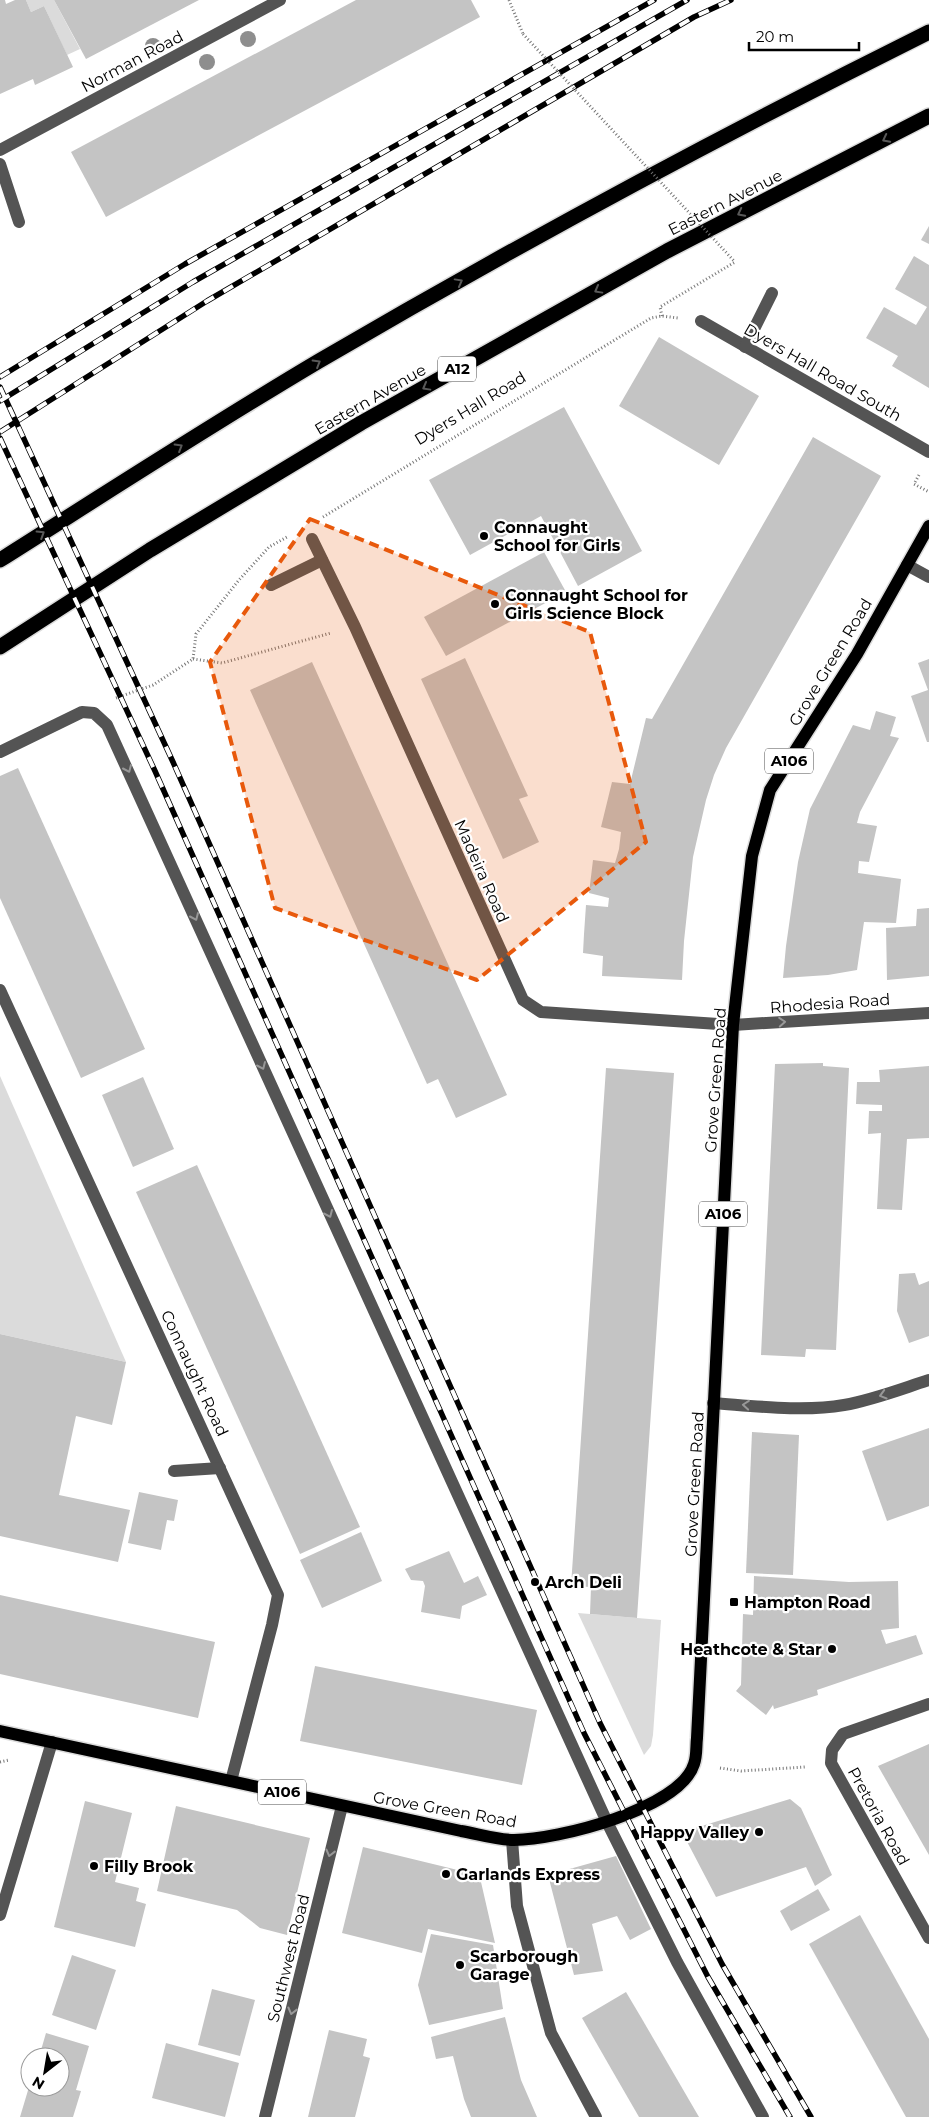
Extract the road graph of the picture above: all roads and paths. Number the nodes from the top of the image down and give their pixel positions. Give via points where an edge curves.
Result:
1 (280, 0) edge
2 (509, 0) edge
3 (929, 32) edge
4 (929, 116) edge
5 (0, 150) edge
6 (0, 164) edge
7 (19, 222) dead end
8 (772, 294) dead end
9 (662, 316) dead end
10 (651, 318) dead end
11 (701, 321) dead end
12 (745, 347) junction
13 (929, 452) edge
14 (914, 484) dead end
15 (929, 492) edge
16 (315, 522) dead end
17 (929, 526) edge
18 (291, 535) dead end
19 (312, 539) dead end
20 (0, 560) edge
21 (322, 560) junction
22 (907, 565) junction
23 (929, 577) edge
24 (271, 585) dead end
25 (355, 627) junction
26 (0, 647) edge
27 (193, 658) junction
28 (113, 699) dead end
29 (0, 752) edge
30 (0, 990) edge
31 (929, 1013) edge
32 (734, 1025) junction
33 (929, 1380) edge
34 (714, 1403) junction
35 (220, 1468) junction
36 (174, 1471) dead end
37 (929, 1704) edge
38 (0, 1731) edge
39 (52, 1742) junction
40 (831, 1763) junction
41 (694, 1764) junction
42 (231, 1781) junction
43 (342, 1806) junction
44 (606, 1822) junction
45 (512, 1840) junction
46 (0, 1915) edge
47 (929, 1938) edge
48 (266, 2117) edge
49 (596, 2117) edge
50 (763, 2117) edge

1 - 5 street, Norman Road
2 - 9 path, bridge via 523,34 735,262 660,307
20 -> 3 highway via 319,362 625,188
4 -> 26 highway, Eastern Avenue / A12 via 667,251 370,418 150,550
6 - 7 street
8 - 12 street
10 - 16 path, Dyers Hall Road
11 - 12 street, Dyers Hall Road South
12 - 13 street, Dyers Hall Road South
14 - 15 path
17 - 22 main road, Grove Green Road / A106
18 - 27 path via 269,547 238,580 196,634
19 - 21 street, Madeira Road
21 - 24 street
21 - 25 street, Madeira Road
22 - 23 street
22 - 32 main road, Grove Green Road / A106 via 857,654 770,790 752,856
25 - 27 path via 222,663
25 - 32 street, Madeira Road via 523,1000 542,1012
27 - 28 path via 152,685
29 -> 44 street via 82,712 94,713 107,725
30 - 35 street, Connaught Road
32 -> 31 street, Rhodesia Road
32 - 34 main road, Grove Green Road / A106
33 -> 34 street via 843,1405 779,1408
34 - 41 main road, Grove Green Road / A106
35 - 36 street
35 - 42 street, Connaught Road via 278,1594
37 - 40 street via 843,1734 832,1750
38 - 39 main road, Grove Green Road / A106
39 - 42 main road, Grove Green Road / A106
39 - 46 street
40 - 41 path via 741,1771
40 - 47 street, Pretoria Road
41 - 44 main road, Grove Green Road / A106 via 687,1776 658,1800
42 - 43 main road, Grove Green Road / A106
43 - 45 main road, Grove Green Road / A106
43 -> 48 street, Southwest Road
44 - 45 main road, Grove Green Road / A106 via 577,1832
44 - 50 street via 677,1962
45 - 49 street via 517,1906 551,2033

